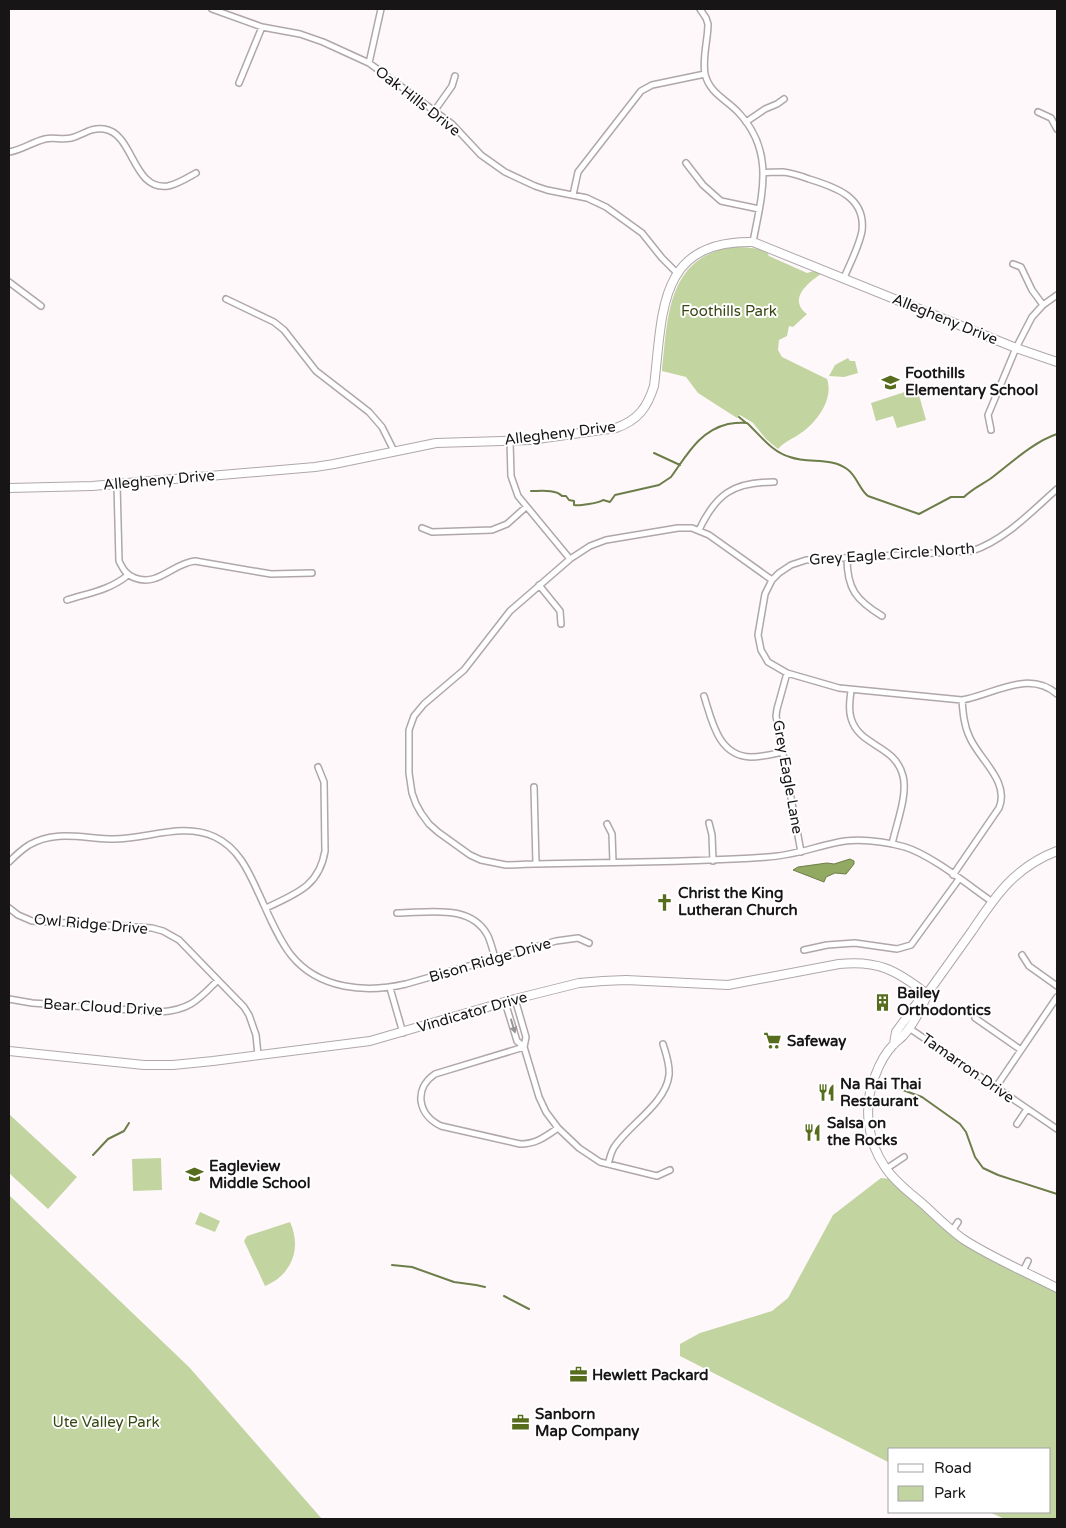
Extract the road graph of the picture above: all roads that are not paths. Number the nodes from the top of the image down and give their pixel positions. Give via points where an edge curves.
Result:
1 (212, 9) edge
2 (381, 9) edge
3 (700, 9) edge
4 (262, 28) junction
5 (369, 63) junction
6 (705, 74) junction
7 (455, 76) dead end
8 (239, 83) dead end
9 (784, 99) dead end
10 (434, 110) junction
11 (1038, 112) dead end
12 (746, 122) junction
13 (1057, 129) edge
14 (9, 152) edge
15 (686, 163) dead end
16 (196, 173) dead end
17 (764, 173) junction
18 (573, 195) junction
19 (759, 208) junction
20 (753, 242) junction
21 (1013, 264) dead end
22 (678, 273) junction
23 (844, 278) junction
24 (9, 282) edge
25 (1057, 295) edge
26 (226, 299) dead end
27 (1043, 305) junction
28 (41, 306) dead end
29 (1016, 348) junction
30 (1057, 362) edge
31 (991, 430) dead end
32 (510, 441) junction
33 (394, 451) junction
34 (774, 482) dead end
35 (117, 484) junction
36 (9, 488) edge
37 (1057, 489) edge
38 (526, 507) junction
39 (422, 528) dead end
40 (699, 530) junction
41 (847, 558) junction
42 (570, 559) junction
43 (312, 573) dead end
44 (128, 575) junction
45 (772, 580) junction
46 (539, 585) junction
47 (68, 600) dead end
48 (882, 616) dead end
49 (561, 624) dead end
50 (787, 673) junction
51 (851, 691) junction
52 (1057, 694) edge
53 (704, 696) dead end
54 (962, 700) junction
55 (783, 752) junction
56 (318, 767) dead end
57 (534, 787) dead end
58 (709, 823) dead end
59 (607, 824) dead end
60 (892, 844) junction
61 (1057, 851) edge
62 (801, 852) junction
63 (712, 861) junction
64 (9, 862) edge
65 (613, 862) junction
66 (536, 864) junction
67 (953, 875) junction
68 (959, 879) junction
69 (991, 901) junction
70 (9, 908) edge
71 (266, 908) junction
72 (398, 913) dead end
73 (589, 943) dead end
74 (804, 950) dead end
75 (1022, 955) dead end
76 (495, 958) junction
77 (218, 980) junction
78 (1057, 986) edge
79 (390, 988) junction
80 (927, 994) junction
81 (1057, 997) edge
82 (9, 999) edge
83 (515, 999) junction
84 (506, 1002) junction
85 (975, 1018) dead end
86 (909, 1028) junction
87 (403, 1033) junction
88 (664, 1044) dead end
89 (894, 1044) junction
90 (524, 1047) junction
91 (1021, 1050) junction
92 (9, 1051) edge
93 (258, 1055) junction
94 (996, 1087) junction
95 (1027, 1109) junction
96 (1057, 1121) edge
97 (1017, 1124) dead end
98 (558, 1128) junction
99 (1055, 1128) edge
100 (904, 1157) dead end
101 (608, 1164) junction
102 (886, 1169) junction
103 (670, 1170) dead end
104 (958, 1222) dead end
105 (952, 1231) junction
106 (1028, 1262) dead end
107 (1023, 1271) junction
108 (1057, 1288) edge

1 - 4 street, Oak Hills Drive
2 - 5 street
3 - 6 street via 708,24
4 - 5 street, Oak Hills Drive via 310,37
4 - 8 street
5 - 10 street, Oak Hills Drive
6 - 12 street via 716,94
6 - 18 street via 652,85 641,91 578,172
7 - 10 street via 452,86
9 - 12 street
10 - 18 street, Oak Hills Drive via 458,129 481,155 505,172 544,189
11 - 13 street via 1051,118
12 - 17 street via 758,141
14 - 16 street via 46,139 66,139 103,129 116,134 151,183 167,186
15 - 19 street via 721,201
17 - 19 street
17 - 23 street via 790,173 832,186 856,204 862,230
18 - 22 street, Oak Hills Drive via 602,204 637,228
19 - 20 street
20 - 22 main road, Allegheny Drive via 707,248 688,261
20 - 23 main road, Allegheny Drive
21 - 27 street via 1021,267
22 - 32 main road, Allegheny Drive via 668,290 663,312 654,386 641,412 616,428
23 - 29 main road, Allegheny Drive
24 - 28 street
25 - 27 street
26 - 33 street via 284,330 316,371 370,412
27 - 29 street via 1032,317
29 - 30 main road, Allegheny Drive
29 - 31 street via 988,415
32 - 33 main road, Allegheny Drive via 436,442
32 - 38 street via 513,485
33 - 35 main road, Allegheny Drive via 324,466
34 - 40 street via 752,483 724,494 711,507
35 - 36 main road, Allegheny Drive
35 - 44 street via 118,554
37 - 41 street, Grey Eagle Circle North via 1002,536 972,551
38 - 39 street via 506,524 492,530 432,532
38 - 42 street
40 - 42 street via 685,527 606,540
40 - 45 street
41 - 45 street, Grey Eagle Circle North via 799,562 785,568
41 - 48 street via 847,575 854,592
42 - 46 street
43 - 44 street via 271,574 195,561 148,580
44 - 47 street via 107,589
45 - 50 street via 763,602 758,642 768,662
46 - 49 street via 560,611
46 - 66 street via 510,611 464,670 419,710 410,723 408,737 412,793 429,824 481,860
50 - 51 street
50 - 55 street, Grey Eagle Lane via 776,709
51 - 54 street
51 - 60 street via 849,709 854,725 869,741 890,754 903,777 903,795
52 - 54 street via 1039,684 1020,683
53 - 55 street via 716,732 731,751 754,757
54 - 67 street via 967,732 996,778 1002,801
55 - 62 street, Grey Eagle Lane
56 - 71 street via 324,782 324,859 309,884 293,896
57 - 66 street
58 - 63 street
59 - 65 street via 612,834
60 - 62 street via 852,841
60 - 67 street via 933,861
61 - 69 main road via 1023,869
62 - 63 street
63 - 65 street
64 - 71 street, Bison Ridge Drive via 30,845 57,835 102,839 193,831 214,837 242,859
65 - 66 street
67 - 68 street
68 - 69 street
68 - 74 street via 911,945 897,949 855,943
69 - 80 main road
70 - 77 street, Owl Ridge Drive via 18,915 40,922 163,931 179,940
71 - 79 street, Bison Ridge Drive via 288,951 315,975 349,987
72 - 76 street via 455,912 471,917 489,937
73 - 76 street, Bison Ridge Drive via 578,938 556,941
75 - 78 street via 1029,966
76 - 79 street, Bison Ridge Drive
77 - 82 street, Bear Cloud Drive via 189,1006 160,1012
77 - 93 street, Owl Ridge Drive via 249,1015
79 - 87 street
80 - 83 main road, Vindicator Drive via 886,967 853,962 728,985 613,980 579,983
80 - 86 main road
80 - 89 main road via 896,1032
81 - 91 street
83 - 84 main road, Vindicator Drive
83 - 90 street via 526,1037
84 - 87 main road, Vindicator Drive
84 -> 90 street via 517,1041
85 - 91 street
86 - 89 main road
86 - 94 street, Tamarron Drive
87 - 93 main road, Vindicator Drive via 353,1044
88 - 101 street via 669,1065 666,1087 615,1146
89 - 102 main road via 874,1077 868,1117 871,1136
90 - 98 street via 542,1104
90 - 98 street via 435,1074 424,1087 423,1110 430,1120 441,1126 520,1144 540,1141
91 - 94 street
92 - 93 main road, Vindicator Drive via 161,1065
94 - 95 street, Tamarron Drive
95 - 97 street, Tamarron Drive
95 - 99 street, Tamarron Drive
96 - 99 street
98 - 101 street via 586,1154
100 - 102 street
101 - 103 street via 657,1176
102 - 105 main road
104 - 105 street
105 - 107 main road
106 - 107 street
107 - 108 main road

